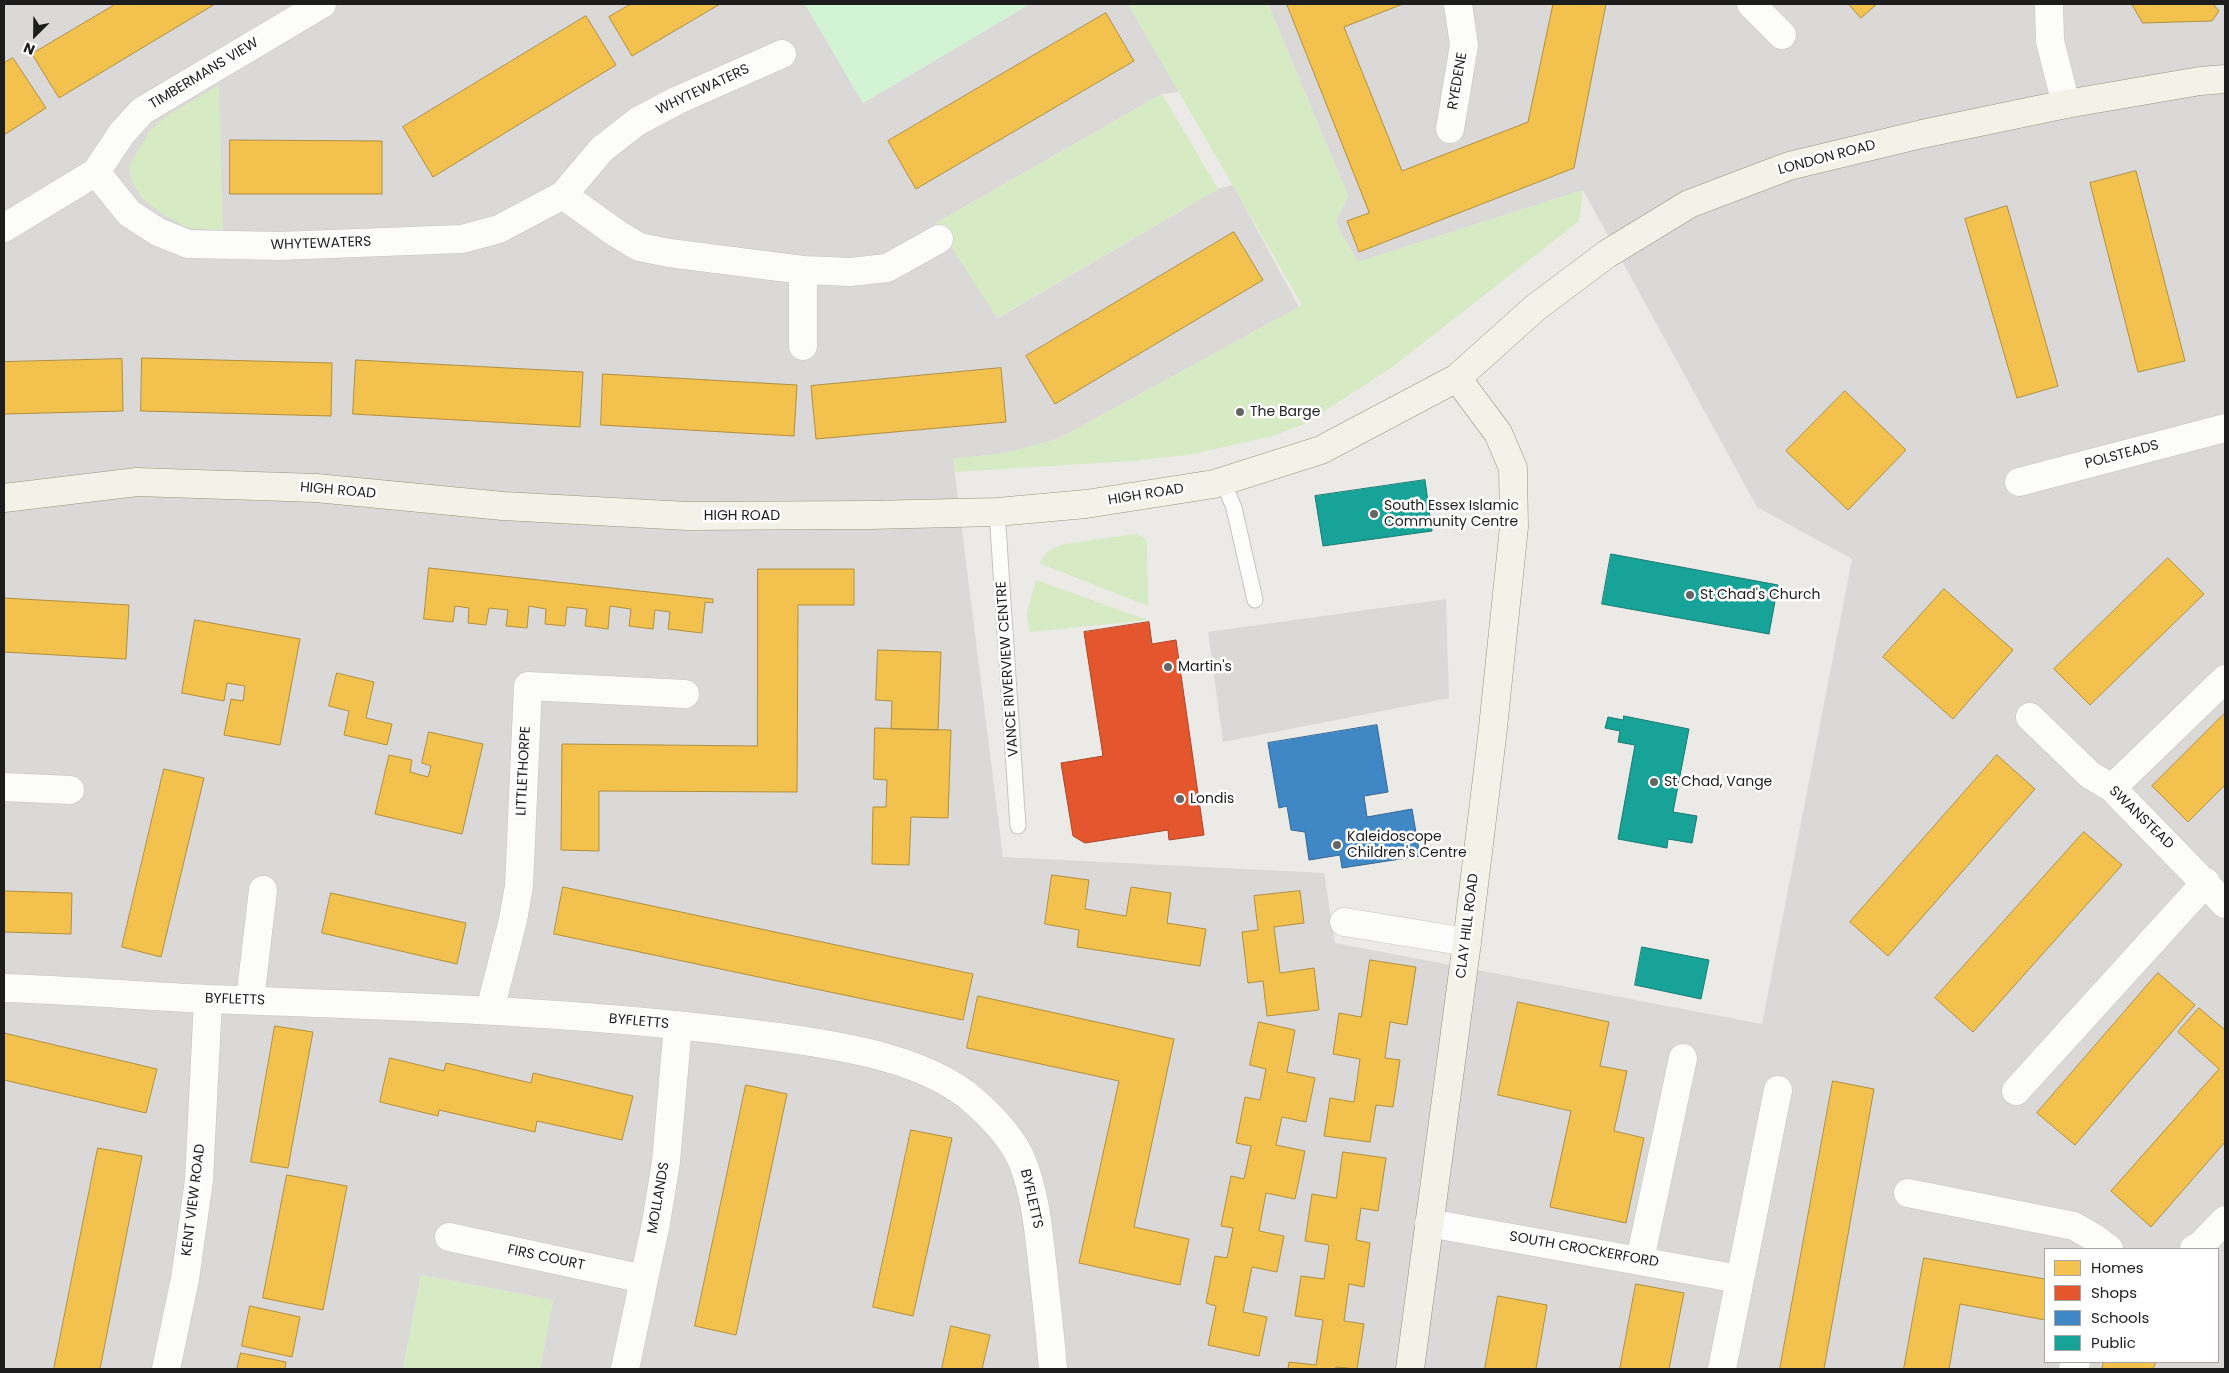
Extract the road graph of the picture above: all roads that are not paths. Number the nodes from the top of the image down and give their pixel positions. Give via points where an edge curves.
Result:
1 (322, 4) edge
2 (1458, 4) edge
3 (1751, 4) edge
4 (2049, 4) edge
5 (1782, 35) dead end
6 (782, 54) dead end
7 (2225, 79) edge
8 (2066, 104) junction
9 (1450, 129) dead end
10 (96, 172) junction
11 (563, 195) junction
12 (4, 228) edge
13 (939, 239) dead end
14 (803, 270) junction
15 (803, 346) dead end
16 (1457, 378) junction
17 (2225, 428) edge
18 (1222, 481) junction
19 (2019, 482) dead end
20 (4, 498) edge
21 (997, 512) junction
22 (1255, 600) dead end
23 (2225, 679) edge
24 (684, 694) dead end
25 (2030, 717) dead end
26 (4, 787) edge
27 (2112, 788) junction
28 (70, 790) dead end
29 (1018, 826) dead end
30 (2206, 882) junction
31 (263, 890) dead end
32 (2225, 904) edge
33 (1344, 922) dead end
34 (1466, 942) junction
35 (4, 988) edge
36 (208, 999) junction
37 (250, 1000) junction
38 (490, 1010) junction
39 (678, 1025) junction
40 (1683, 1058) dead end
41 (1778, 1090) dead end
42 (2016, 1091) dead end
43 (1908, 1193) dead end
44 (2225, 1220) edge
45 (1429, 1223) junction
46 (449, 1237) dead end
47 (2108, 1248) edge
48 (2196, 1248) edge
49 (1640, 1260) junction
50 (644, 1278) junction
51 (1739, 1279) junction
52 (166, 1369) edge
53 (625, 1369) edge
54 (1053, 1369) edge
55 (1410, 1369) edge
56 (1722, 1369) edge

1 - 10 street, TIMBERMANS VIEW via 142,111 122,133
2 - 9 street, RYEDENE via 1464,45
3 - 5 street
4 - 8 street via 2050,41
6 - 11 street, WHYTEWATERS via 638,121 602,149
7 - 8 main road, LONDON ROAD
8 - 16 main road, LONDON ROAD via 1789,166 1689,204 1607,254 1535,308
10 - 11 street, WHYTEWATERS via 130,213 158,232 188,244 213,246 462,239 499,229
10 - 12 street, TIMBERMANS VIEW
11 - 14 street via 639,246 669,253
13 - 14 street via 887,268 850,272
14 - 15 street
16 - 18 main road, HIGH ROAD via 1321,450
16 - 34 main road, CLAY HILL ROAD via 1498,433 1512,468 1514,498 1514,527 1494,717
17 - 19 street, POLSTEADS
18 - 21 main road, HIGH ROAD via 1086,504
18 - 22 lane via 1234,508
20 - 21 main road, HIGH ROAD via 137,482 316,488 503,506 687,516
21 - 29 lane, VANCE RIVERVIEW CENTRE
23 - 27 street
24 - 38 street, LITTLETHORPE via 528,686 518,886 513,920
25 - 27 street, SWANSTEAD via 2090,775
26 - 28 street
27 - 30 street, SWANSTEAD
30 - 32 street, SWANSTEAD
30 - 42 street
31 - 37 street
33 - 34 street
34 - 45 main road, CLAY HILL ROAD
35 - 36 street, BYFLETTS
36 - 37 street, BYFLETTS
36 - 52 street, KENT VIEW ROAD via 199,1180 185,1279
37 - 38 street, BYFLETTS
38 - 39 street, BYFLETTS
39 - 50 street, MOLLANDS via 666,1162
39 - 54 street, BYFLETTS via 787,1038 872,1055 932,1074 974,1100 1002,1130 1021,1158 1032,1194
40 - 49 street
41 - 51 street
43 - 47 street via 2074,1226
44 - 48 street
45 - 49 street, SOUTH CROCKERFORD
45 - 55 main road, CLAY HILL ROAD
46 - 50 street, FIRS COURT
49 - 51 street, SOUTH CROCKERFORD
50 - 53 street, MOLLANDS
51 - 56 street

